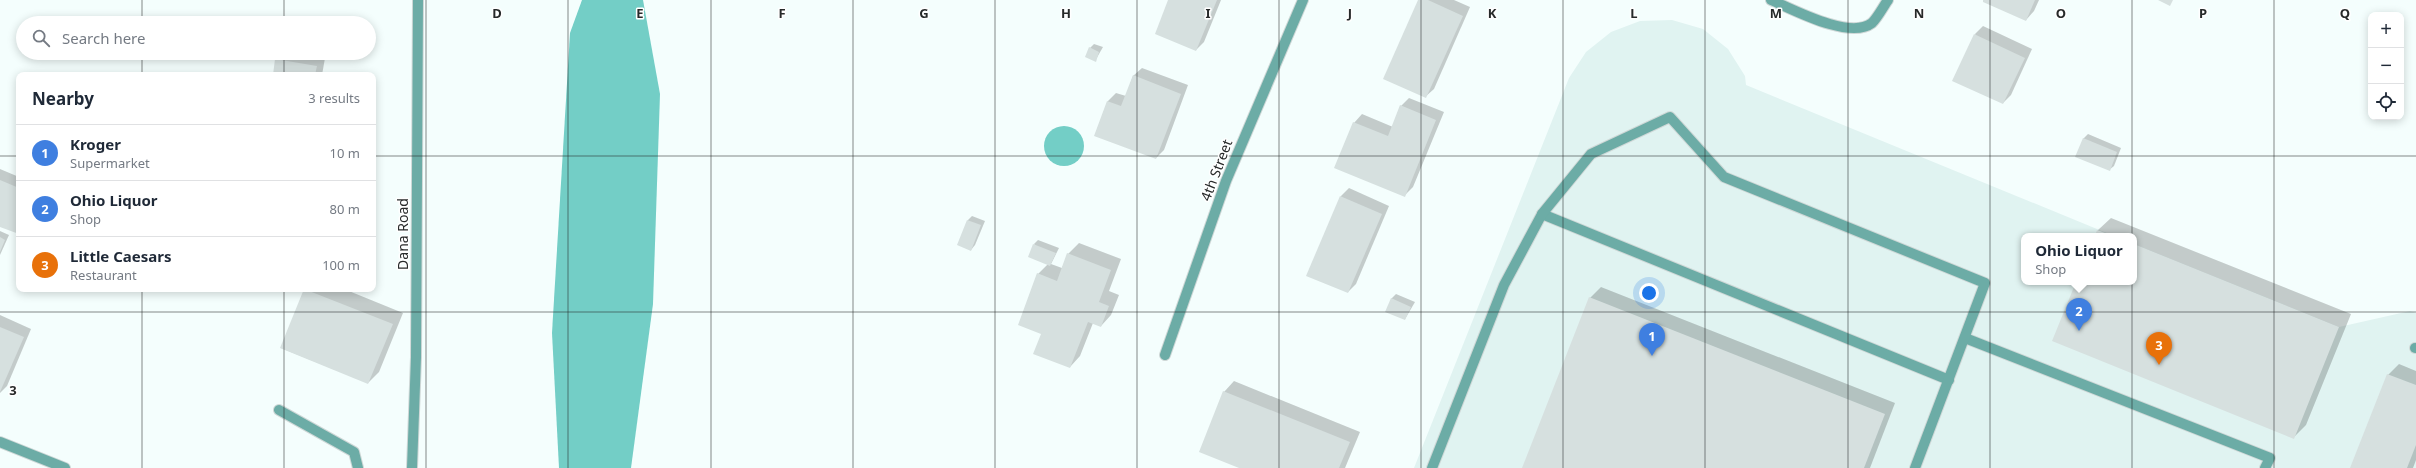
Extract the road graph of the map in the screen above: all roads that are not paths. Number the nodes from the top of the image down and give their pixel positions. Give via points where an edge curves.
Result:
1 (418, 0) edge
2 (1303, 0) edge
3 (1771, 0) edge
4 (1888, 0) edge
5 (1542, 214) junction
6 (1965, 338) junction
7 (1165, 355) dead end
8 (1949, 380) junction
9 (279, 410) dead end
10 (0, 442) edge
11 (65, 468) edge
12 (358, 468) edge
13 (412, 468) edge
14 (1432, 468) edge
15 (1915, 468) edge
16 (2266, 468) edge

1 - 13 street, Dana Road via 416,357
2 - 7 street, 4th Street via 1226,181
3 - 4 street via 1831,24 1856,29 1873,22
5 - 6 street via 1591,154 1670,117 1724,177 1985,283
5 - 8 street
5 - 14 street via 1504,285
6 - 8 street
6 - 16 street via 2270,458
8 - 15 street
9 - 12 street via 354,452
10 - 11 street

